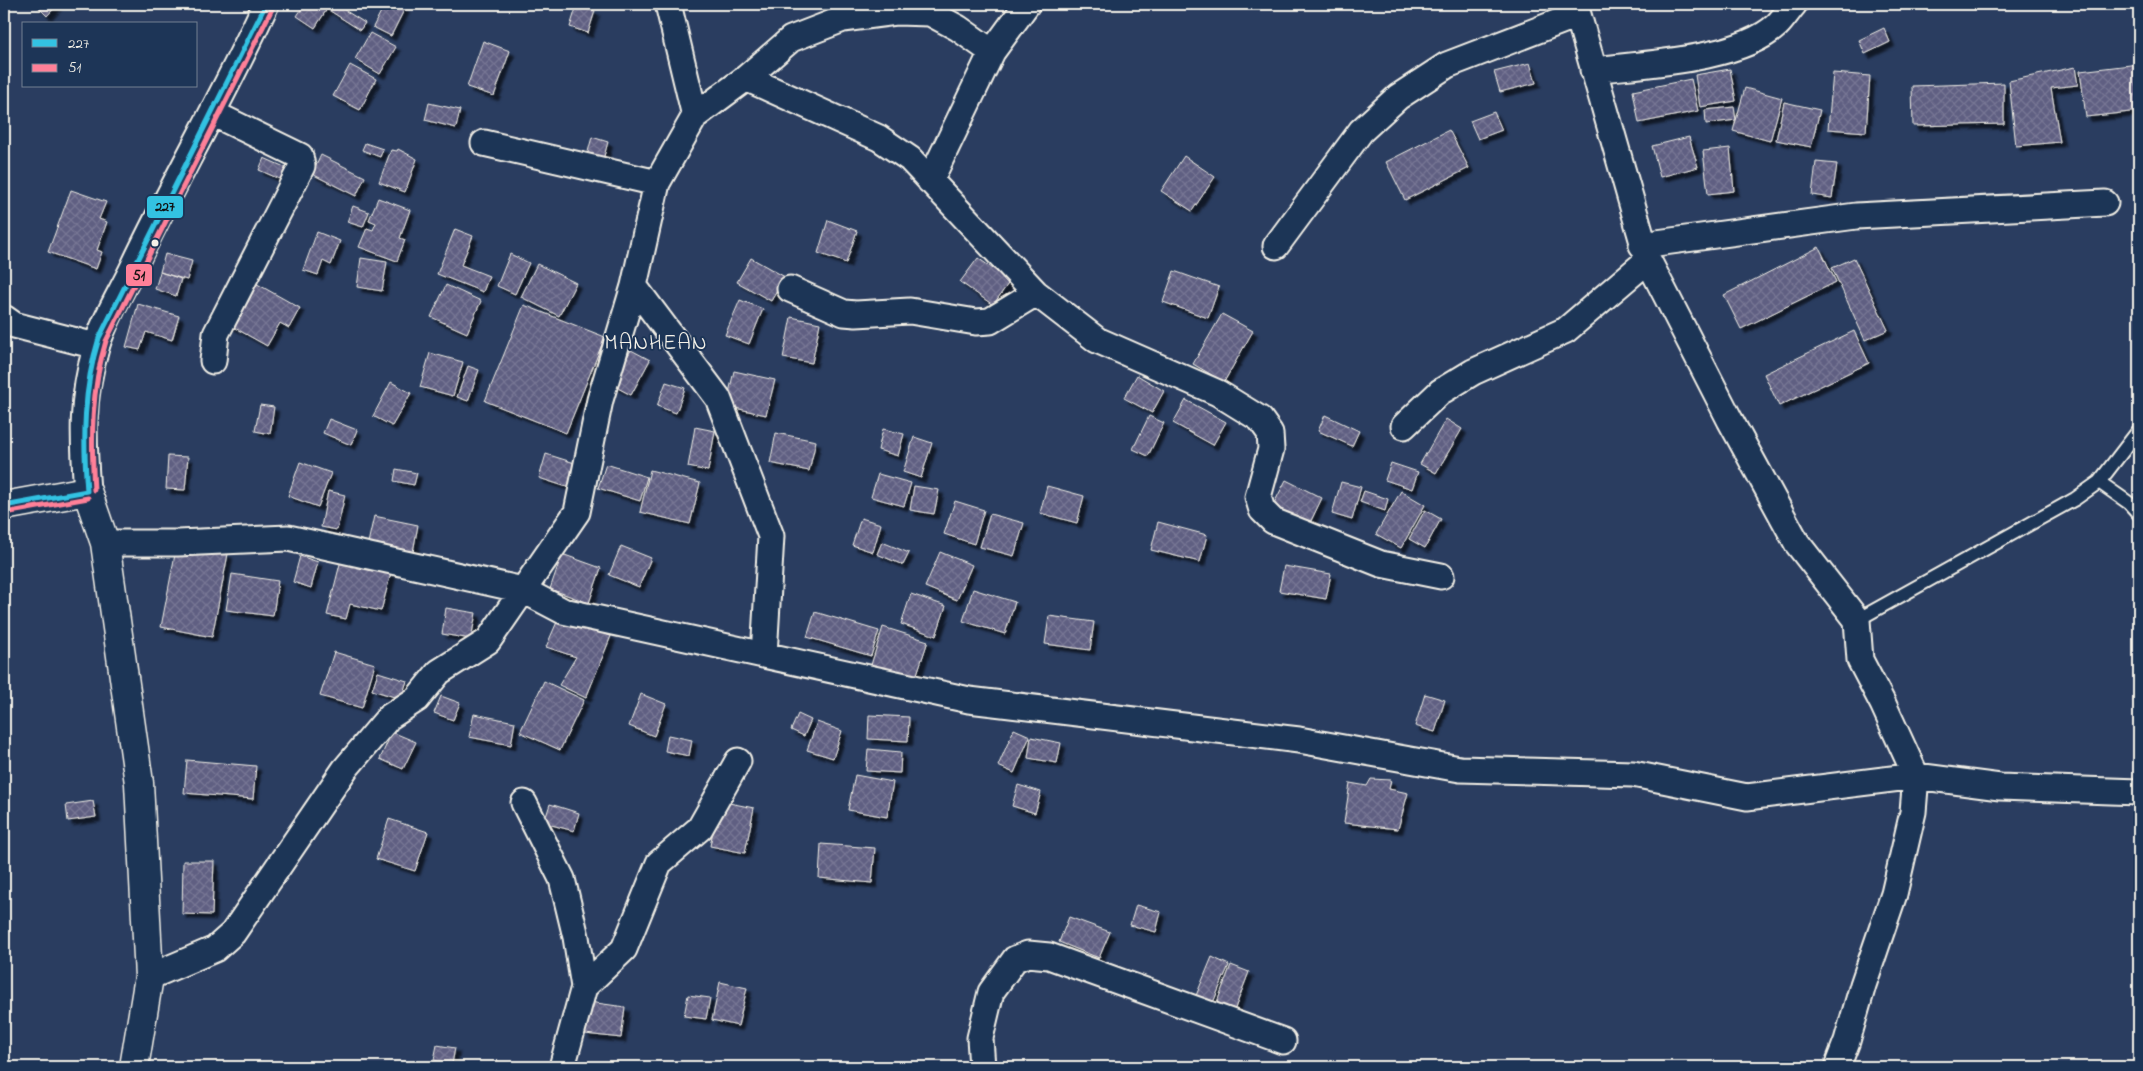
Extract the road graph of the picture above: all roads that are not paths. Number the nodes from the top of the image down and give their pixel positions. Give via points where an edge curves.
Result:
1 (266, 4) edge
2 (668, 4) edge
3 (1027, 4) edge
4 (1794, 4) edge
5 (1576, 10) edge
6 (992, 52) junction
7 (1592, 70) junction
8 (746, 78) junction
9 (212, 113) junction
10 (695, 116) junction
11 (484, 143) dead end
12 (930, 181) junction
13 (657, 183) junction
14 (2105, 203) dead end
15 (1276, 246) dead end
16 (1645, 252) junction
17 (634, 286) junction
18 (790, 290) dead end
19 (1036, 293) junction
20 (4, 318) edge
21 (96, 346) junction
22 (212, 361) dead end
23 (1404, 426) dead end
24 (2139, 430) edge
25 (2099, 482) junction
26 (87, 491) junction
27 (4, 506) edge
28 (2139, 514) edge
29 (105, 543) junction
30 (1441, 576) dead end
31 (523, 590) junction
32 (1858, 620) junction
33 (764, 655) junction
34 (738, 761) dead end
35 (1916, 776) junction
36 (2139, 792) edge
37 (524, 803) dead end
38 (149, 976) junction
39 (584, 987) junction
40 (1283, 1041) dead end
41 (134, 1067) edge
42 (562, 1067) edge
43 (982, 1067) edge
44 (1837, 1067) edge

1 - 9 street
2 - 10 street
3 - 6 street
4 - 7 street via 1776,26 1744,45 1707,56
5 - 7 street
5 - 15 street via 1447,65 1398,97 1361,131
6 - 8 street via 930,13 896,12 843,19 791,40
6 - 12 street
7 - 16 street
8 - 10 street
8 - 12 street via 879,138 910,159
9 - 21 street via 165,200
9 - 22 street via 300,156 302,166 216,334
10 - 13 street
11 - 13 street
12 - 19 street
13 - 17 street
14 - 16 street via 1856,216
16 - 23 street via 1566,330 1473,372 1440,392
16 - 32 street via 1730,420 1797,542
17 - 31 street via 600,400 577,512
17 - 33 street via 718,398 771,536
18 - 19 street via 844,313 910,311 976,322 990,321
19 - 30 street via 1097,340 1218,393 1260,420 1270,433 1271,449 1258,497 1262,510 1273,521 1381,564
20 - 21 street via 14,325
21 - 26 street via 82,431
24 - 25 lane
25 - 28 lane via 2130,503
25 - 32 lane via 2035,523
26 - 27 street
26 - 29 street
29 - 31 street via 288,538
29 - 38 street via 139,783
31 - 33 street via 563,611
31 - 38 street via 488,641 439,672 417,699 389,717 345,769 233,933 215,949
32 - 35 street via 1860,660
33 - 35 street via 969,700 1299,740 1460,769 1633,774 1747,797
34 - 39 street via 700,828 660,863 624,949
35 - 36 street via 2000,787
35 - 44 street via 1913,812 1894,894
37 - 39 street via 562,879
38 - 41 street
39 - 42 street
40 - 43 street via 1049,956 1028,954 1015,960 991,992 980,1038

